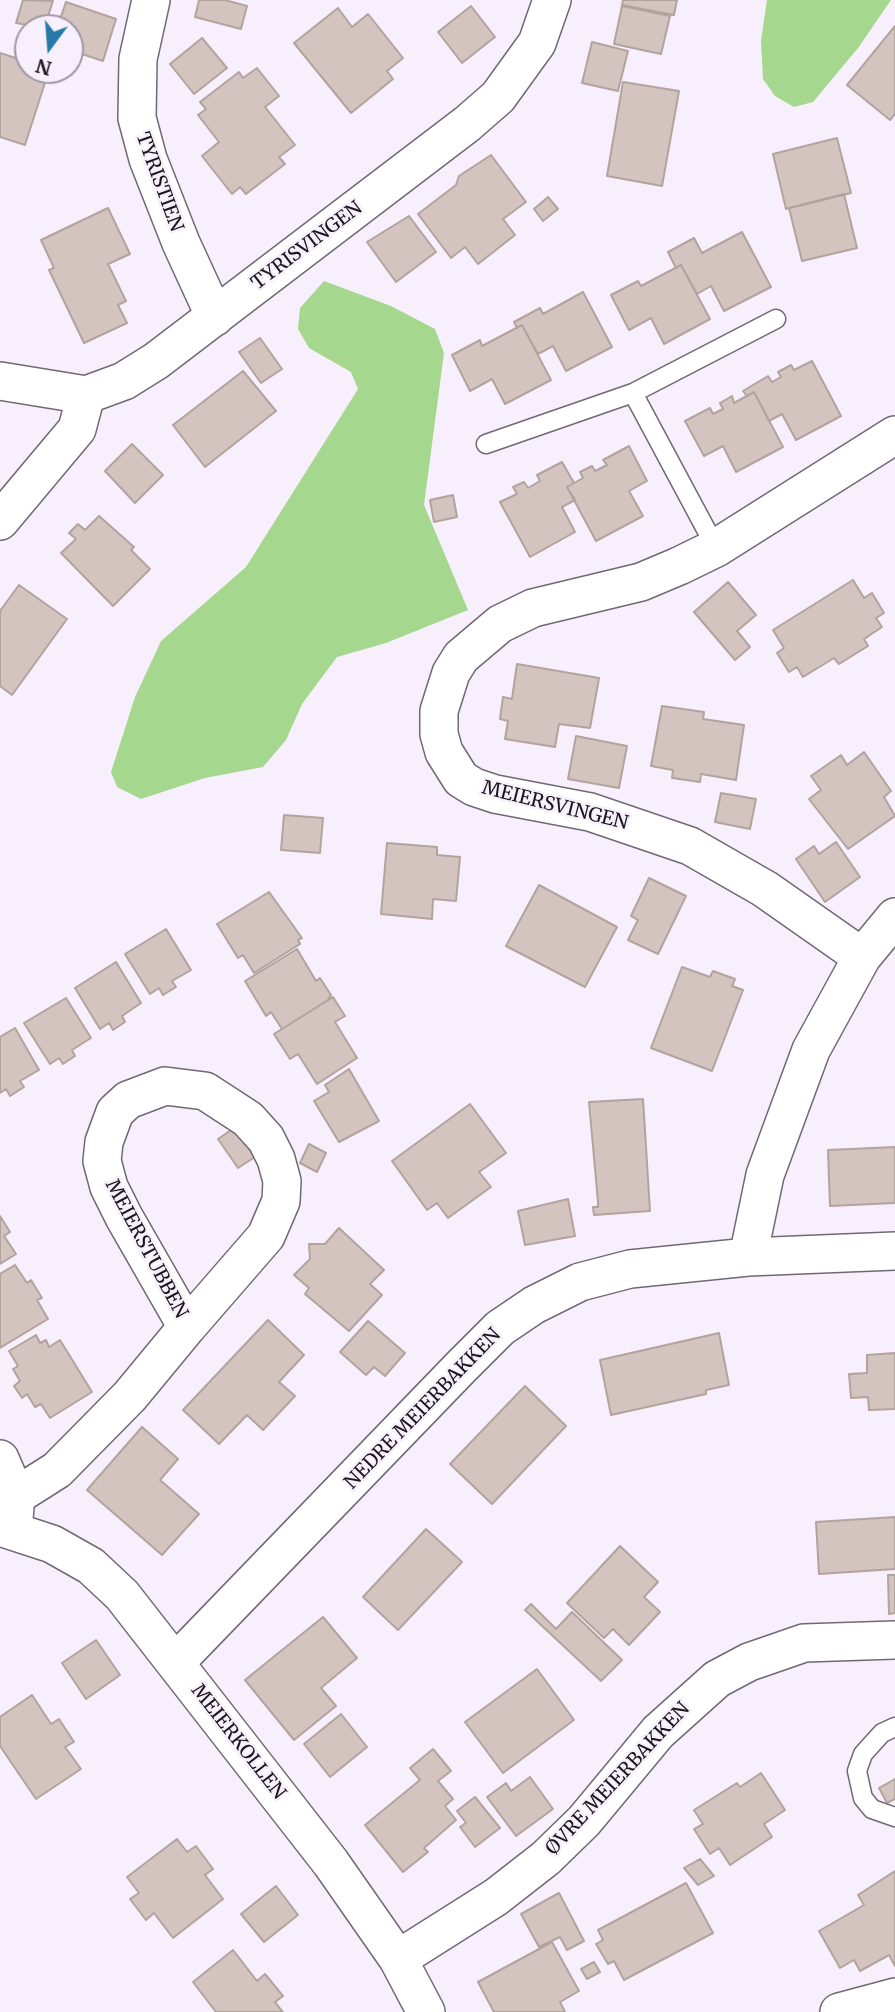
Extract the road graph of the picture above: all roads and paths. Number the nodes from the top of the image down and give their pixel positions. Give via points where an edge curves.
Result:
1 (151, 0) edge
2 (552, 0) edge
3 (215, 317) junction
4 (776, 320) dead end
5 (0, 382) edge
6 (633, 393) junction
7 (86, 395) junction
8 (895, 435) edge
9 (486, 444) dead end
10 (0, 521) edge
11 (716, 548) junction
12 (895, 917) edge
13 (862, 957) junction
14 (895, 1251) edge
15 (748, 1257) junction
16 (187, 1327) junction
17 (0, 1459) edge
18 (10, 1517) edge
19 (895, 1640) edge
20 (176, 1662) junction
21 (895, 1727) edge
22 (895, 1817) edge
23 (398, 1959) junction
24 (895, 1997) edge
25 (426, 2012) edge
26 (839, 2012) edge

1 - 3 street, TYRISTIEN via 138,60 137,118 148,159
2 - 3 street, TYRISVINGEN via 537,43 498,96
3 - 7 street, TYRISVINGEN via 134,374
4 - 6 lane
5 - 7 street
6 - 9 lane
6 - 11 lane
7 - 10 street via 77,429
8 - 11 street, MEIERSVINGEN
11 - 13 street, MEIERSVINGEN via 641,582 533,608 477,640 461,657 445,691 439,712 444,752 461,779 474,787 590,812 690,846 765,889
12 - 13 street
13 - 15 street via 829,1012 797,1085 765,1175
14 - 15 street, NEDRE MEIERBAKKEN
15 - 20 street, NEDRE MEIERBAKKEN via 598,1276 522,1312 461,1367
16 - 16 street, MEIERSTUBBEN via 266,1236 281,1201 282,1181 266,1139 248,1119 205,1091 165,1086 128,1100 116,1112 106,1134 102,1161 124,1217
16 - 18 street, MEIERSTUBBEN via 130,1396
17 - 18 street
18 - 20 street, MEIERKOLLEN via 91,1566 122,1595
19 - 23 street, ØVRE MEIERBAKKEN via 804,1643 717,1679 658,1732 584,1821 546,1858 496,1897
20 - 23 street, MEIERKOLLEN via 331,1863
21 - 22 lane via 881,1733 863,1754 857,1771 863,1798 872,1809
23 - 25 street, MEIERKOLLEN
24 - 26 street

